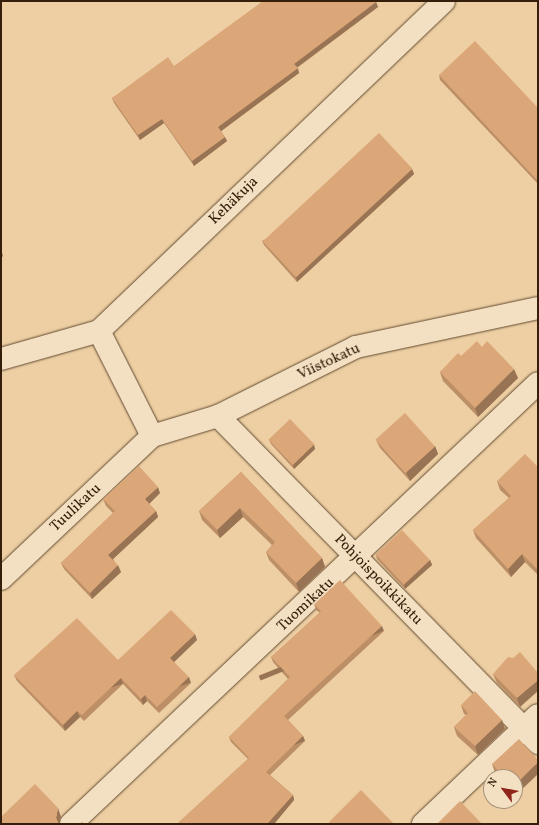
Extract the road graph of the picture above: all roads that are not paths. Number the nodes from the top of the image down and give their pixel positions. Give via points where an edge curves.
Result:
1 (444, 1) edge
2 (538, 308) edge
3 (99, 331) junction
4 (1, 359) edge
5 (538, 383) edge
6 (218, 416) junction
7 (152, 436) junction
8 (356, 558) junction
9 (1, 579) edge
10 (533, 729) edge
11 (71, 824) edge
12 (423, 824) edge

1 - 3 street, Kehäkuja
2 - 6 street, Viistokatu via 356,346
3 - 4 street, Kehäkuja
3 - 7 street
5 - 8 street, Tuomikatu
6 - 7 street, Viistokatu
6 - 8 street, Pohjoispoikkikatu
7 - 9 street, Tuulikatu
8 - 10 street, Pohjoispoikkikatu
8 - 11 street, Tuomikatu
10 - 12 street

